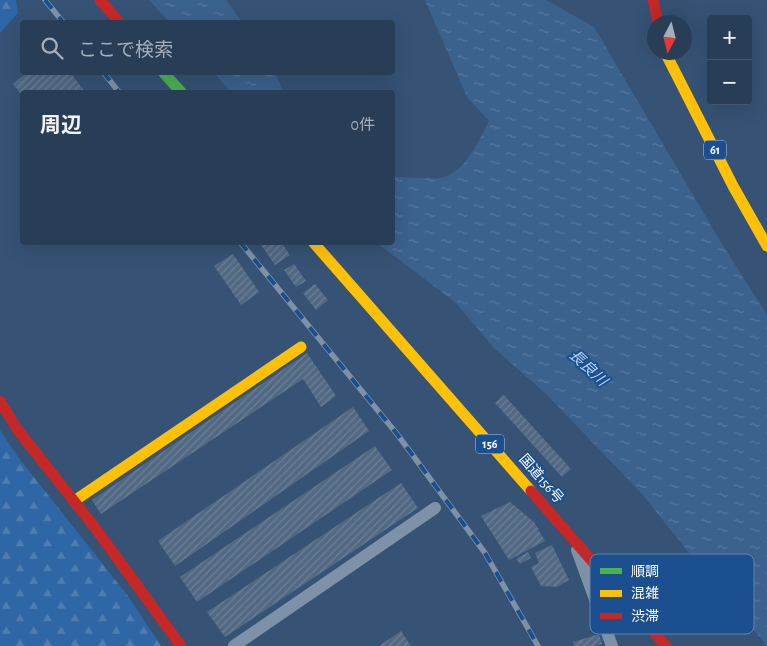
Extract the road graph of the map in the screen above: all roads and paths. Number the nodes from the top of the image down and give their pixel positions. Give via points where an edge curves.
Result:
1 (100, 0) edge
2 (653, 0) edge
3 (656, 15) edge
4 (117, 20) edge
5 (669, 60) edge
6 (166, 75) edge
7 (179, 90) edge
8 (316, 245) edge
9 (767, 246) edge
10 (301, 347) dead end
11 (0, 401) edge
12 (74, 501) junction
13 (435, 508) dead end
14 (572, 537) junction
15 (590, 558) edge
16 (590, 586) edge
17 (608, 634) edge
18 (656, 634) edge
19 (181, 646) edge
20 (234, 646) edge
21 (612, 646) edge
22 (666, 646) edge

1 - 4 main road
2 - 3 main road
5 - 9 main road, 61
6 - 7 main road
8 - 14 main road, 国道156号 / 156
10 - 12 main road
11 - 12 main road via 17,429
12 - 19 main road
13 - 20 street
14 - 15 main road, 国道156号 / 156
14 - 16 street
17 - 21 street
18 - 22 main road, 国道156号 / 156

